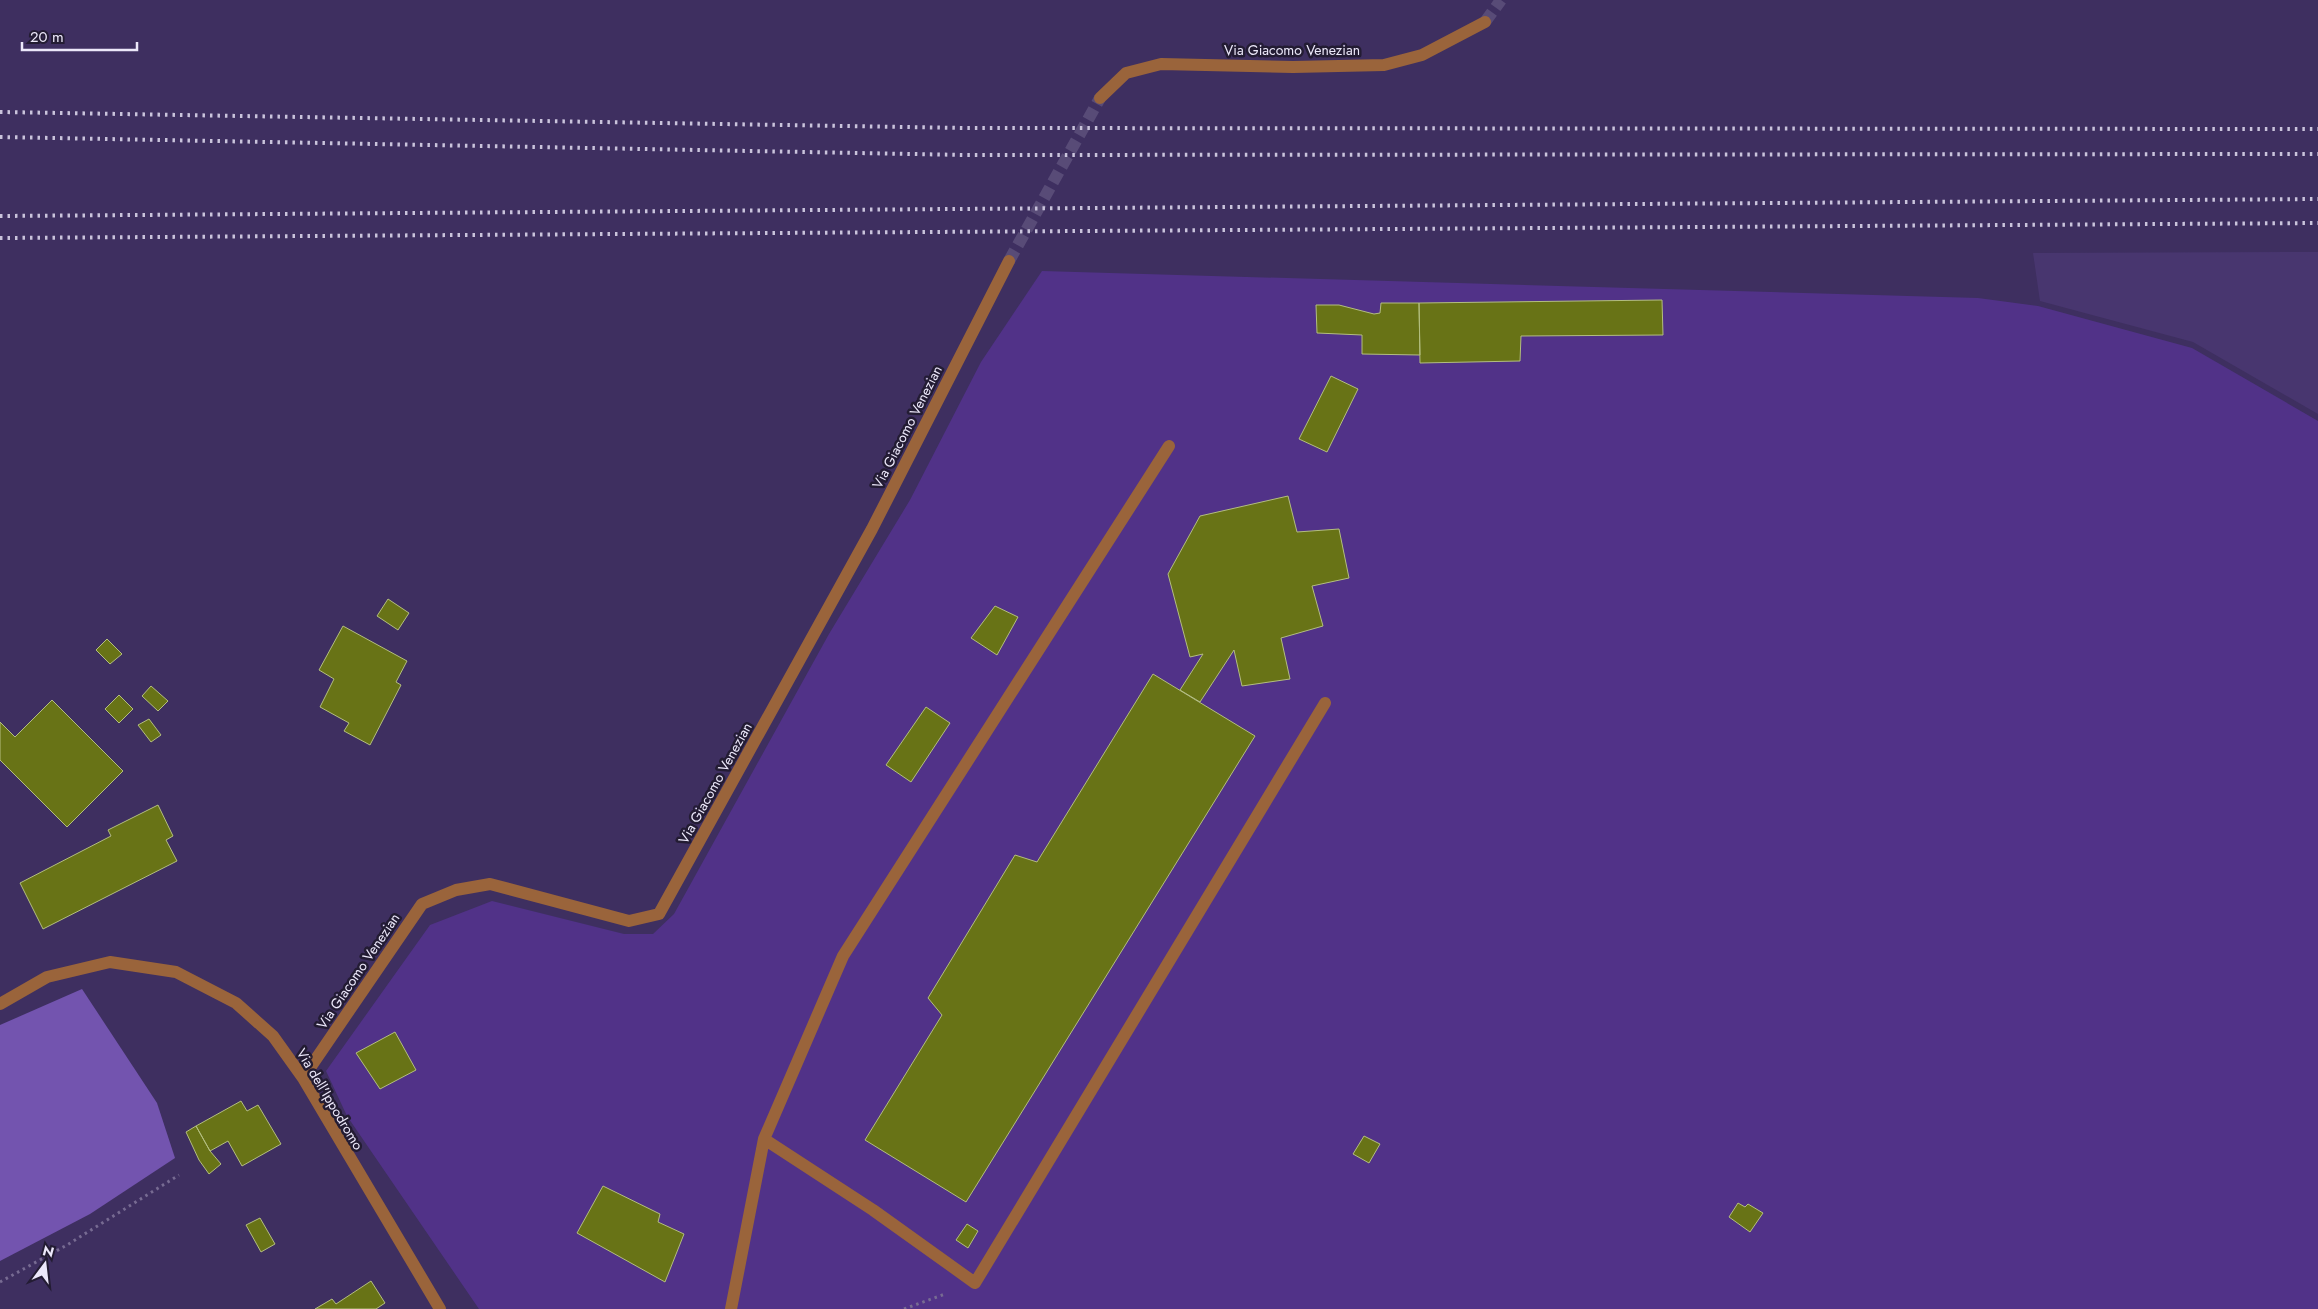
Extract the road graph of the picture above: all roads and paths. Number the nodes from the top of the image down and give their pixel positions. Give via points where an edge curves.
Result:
1 (1485, 22) tunnel mouth
2 (1100, 98) tunnel mouth
3 (1009, 261) tunnel mouth
4 (1169, 446) dead end
5 (1325, 704) dead end
6 (0, 1004) edge
7 (303, 1078) junction
8 (764, 1139) junction
9 (179, 1175) dead end
10 (0, 1282) edge
11 (975, 1283) junction
12 (440, 1309) edge
13 (731, 1309) edge
14 (904, 1309) edge

1 - 2 street, Via Giacomo Venezian via 1422,55 1384,65 1161,64 1126,73
3 - 7 street, Via Giacomo Venezian via 872,528 659,914 629,921 490,884 456,890 422,904
4 - 8 street via 843,956
5 - 11 street
6 - 7 street, Via dell'Ippodromo via 47,977 110,962 176,972 236,1003 273,1036
7 - 12 street, Via dell'Ippodromo
8 - 11 street
8 - 13 street
9 - 10 path via 67,1245
11 - 14 path

